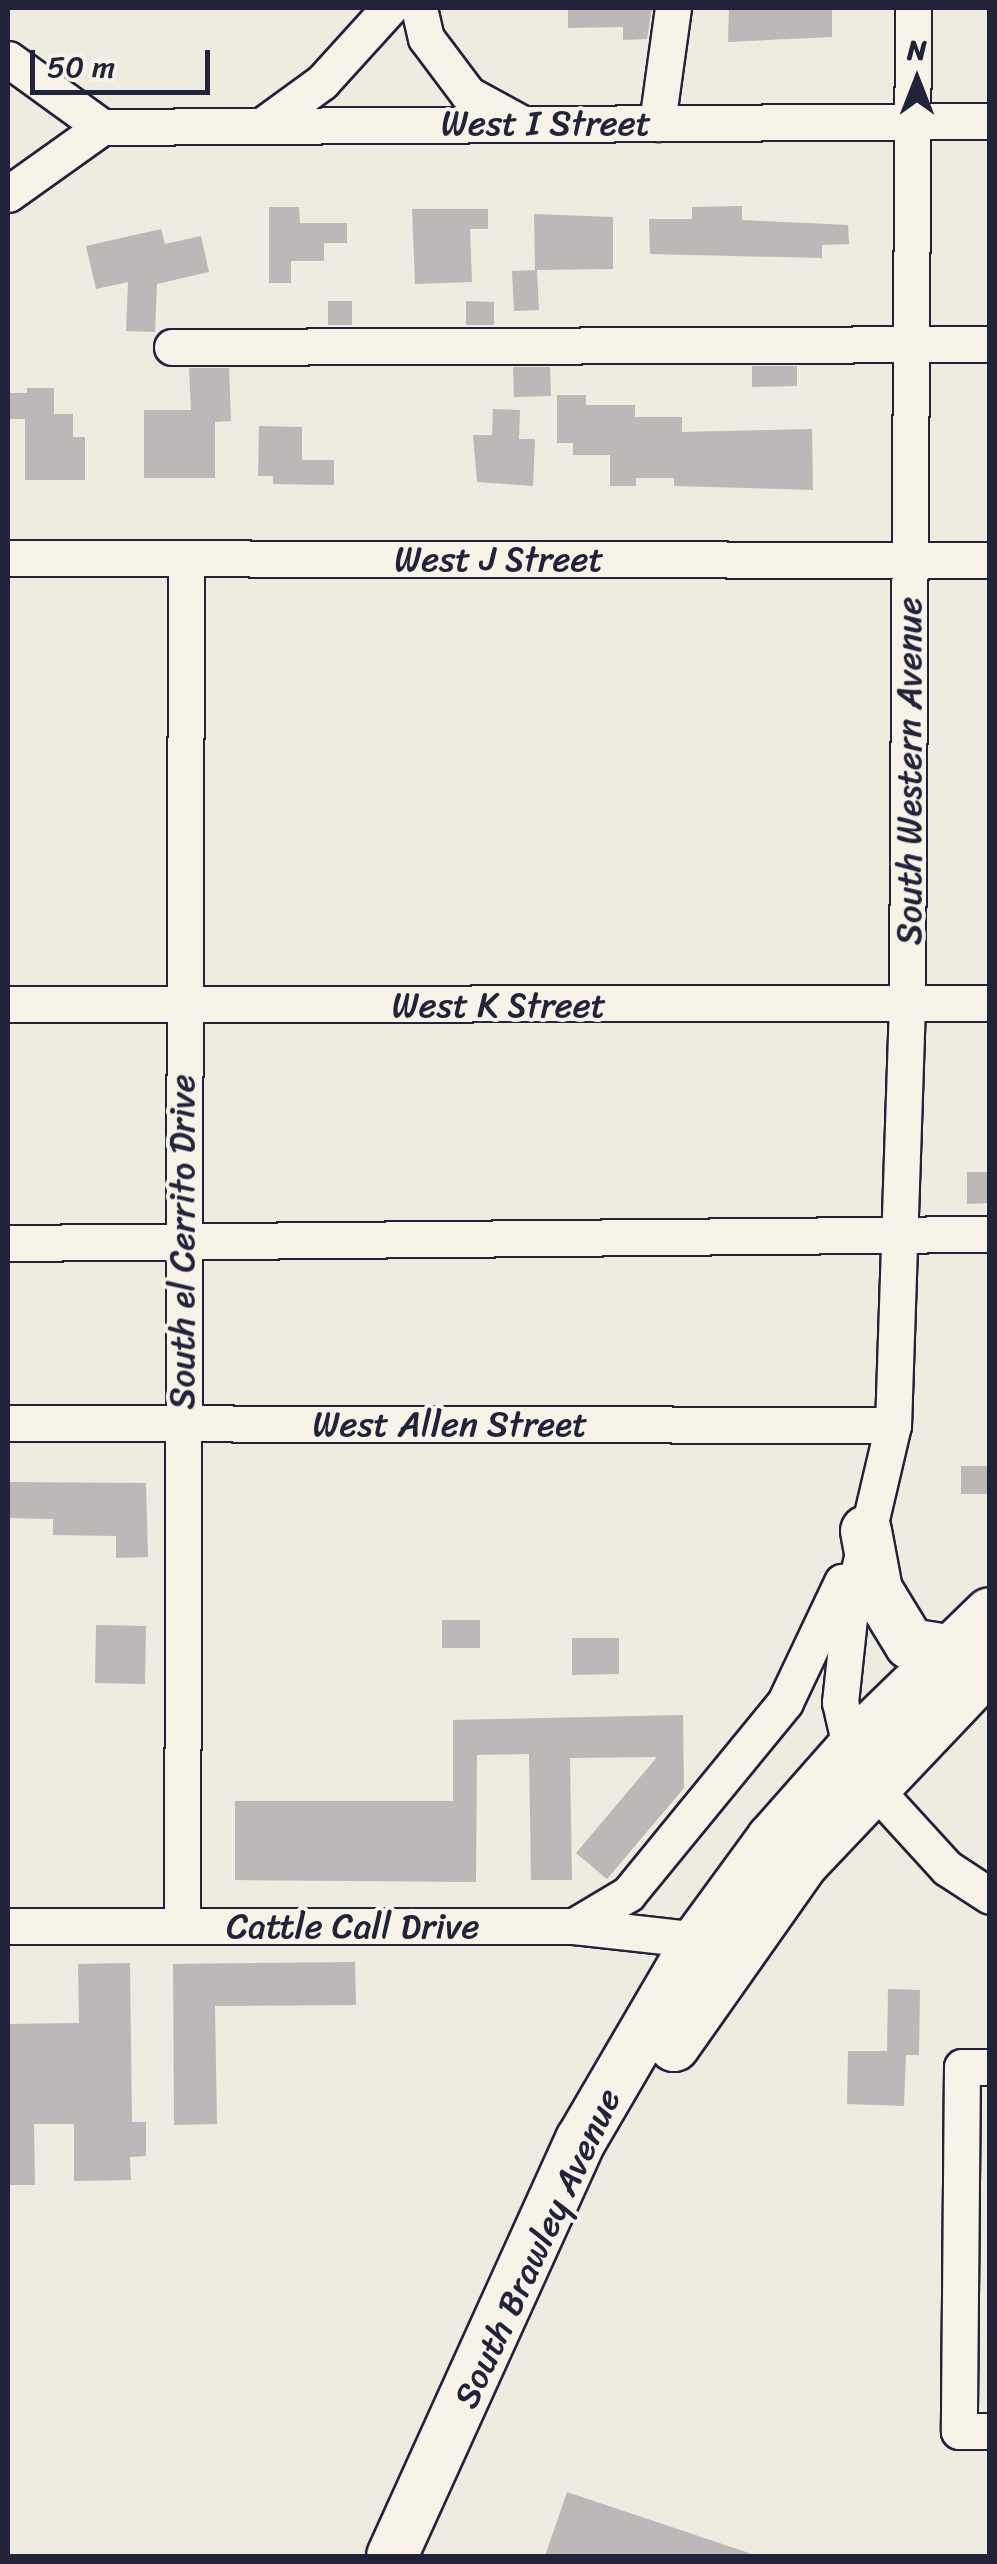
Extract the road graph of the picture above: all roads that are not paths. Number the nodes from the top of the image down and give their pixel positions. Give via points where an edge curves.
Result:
1 (389, 8) edge
2 (420, 8) edge
3 (673, 8) edge
4 (913, 8) edge
5 (8, 59) edge
6 (914, 121) junction
7 (990, 121) edge
8 (267, 122) junction
9 (522, 123) junction
10 (657, 123) junction
11 (102, 127) junction
12 (8, 194) edge
13 (912, 344) junction
14 (990, 344) edge
15 (172, 347) dead end
16 (8, 558) edge
17 (186, 558) junction
18 (910, 560) junction
19 (990, 560) edge
20 (990, 1002) edge
21 (8, 1004) edge
22 (907, 1004) junction
23 (182, 1005) junction
24 (990, 1234) edge
25 (900, 1236) junction
26 (8, 1243) edge
27 (182, 1243) junction
28 (8, 1423) edge
29 (182, 1423) junction
30 (893, 1425) junction
31 (866, 1531) junction
32 (990, 1613) edge
33 (968, 1658) edge
34 (862, 1768) junction
35 (990, 1896) edge
36 (182, 1925) junction
37 (8, 1926) edge
38 (574, 1926) junction
39 (698, 1940) junction
40 (990, 2067) edge
41 (990, 2431) edge
42 (432, 2472) junction
43 (392, 2556) edge

1 - 8 street via 322,82
2 - 9 street via 426,38 468,94
3 - 10 street
4 - 6 street, South Western Avenue
5 - 11 street
6 - 7 street, West I Street
6 - 10 street, West I Street
6 - 13 street, South Western Avenue
8 - 9 street, West I Street
8 - 11 street, West I Street
9 - 10 street, West I Street
11 - 12 street
13 - 14 street
13 - 15 street
13 - 18 street, South Western Avenue
16 - 17 street, West J Street
17 - 18 street, West J Street
17 - 23 street, South el Cerrito Drive
18 - 19 street, West J Street
18 - 22 street, South Western Avenue
20 - 22 street, West K Street
21 - 23 street, West K Street
22 - 23 street, West K Street
22 - 25 street, South Western Avenue
23 - 27 street, South el Cerrito Drive
24 - 25 street
25 - 27 street
25 - 30 street, South Western Avenue
26 - 27 street
27 - 29 street, South el Cerrito Drive
28 - 29 street, West Allen Street
29 - 30 street, West Allen Street
29 - 36 street, South el Cerrito Drive
30 - 31 street, South Western Avenue
31 - 33 highway via 876,1590 910,1644
31 - 34 street, South Western Avenue via 839,1667
31 - 38 street, South Western Avenue via 785,1702 628,1894
32 - 33 highway, South Brawley Avenue
33 - 34 highway, South Brawley Avenue
34 - 35 street via 947,1868
34 - 39 highway, South Brawley Avenue via 772,1839
34 - 42 highway, South Brawley Avenue via 803,1863 700,2003 612,2149 494,2380
36 - 37 street, Cattle Call Drive
36 - 38 street, Cattle Call Drive
38 - 39 street, Cattle Call Drive
39 - 42 highway, South Brawley Avenue via 581,2140
40 - 41 street via 962,2067 959,2412 959,2431
42 - 43 highway, South Brawley Avenue

